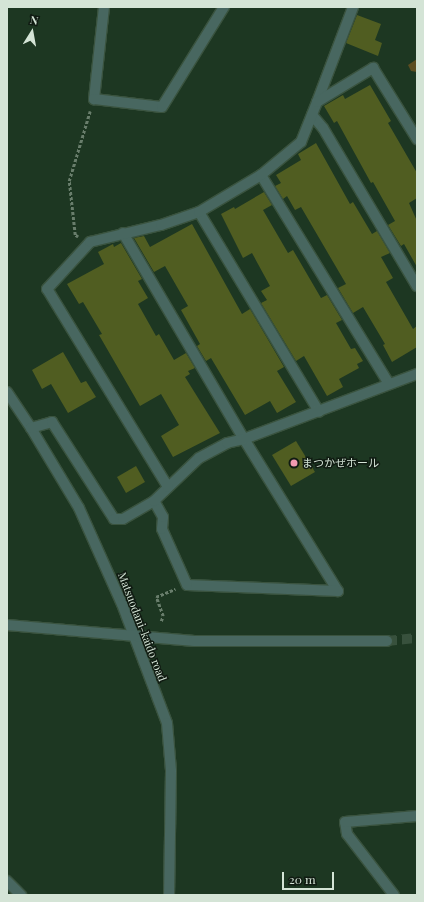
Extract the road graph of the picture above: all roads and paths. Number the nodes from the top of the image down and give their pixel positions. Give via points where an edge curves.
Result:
1 (104, 7) edge
2 (224, 7) edge
3 (353, 7) edge
4 (94, 99) junction
5 (317, 102) junction
6 (312, 115) junction
7 (417, 139) edge
8 (262, 175) junction
9 (199, 212) junction
10 (123, 233) junction
11 (86, 246) junction
12 (417, 286) edge
13 (417, 374) edge
14 (389, 384) junction
15 (7, 392) edge
16 (319, 412) junction
17 (32, 428) junction
18 (244, 439) junction
19 (168, 487) junction
20 (154, 501) junction
21 (187, 585) junction
22 (161, 621) dead end
23 (7, 626) edge
24 (134, 636) junction
25 (388, 641) tunnel mouth
26 (417, 816) edge
27 (7, 881) edge
28 (21, 895) edge
29 (169, 895) edge
30 (394, 895) edge

1 - 4 street
2 - 4 street via 162,107
3 - 5 street
4 - 11 path via 69,181 75,235
5 - 6 street
5 - 7 street via 373,68
6 - 8 street via 301,142
6 - 12 street via 323,128
8 - 9 street
8 - 14 street
9 - 10 street via 160,225
9 - 16 street
10 - 11 street via 90,242
10 - 18 street
11 - 19 street via 47,289
13 - 14 street
14 - 16 street
15 - 17 street, Matsuodani-kaido road
16 - 18 street
17 - 20 street via 52,422 114,519 123,519
17 - 24 street, Matsuodani-kaido road via 79,508
18 - 19 street via 228,443 199,458
18 - 21 street via 338,591
19 - 20 street
20 - 21 street via 163,517 162,529
21 - 22 path via 156,597 163,616
23 - 24 street
24 - 25 street via 194,641
24 - 29 street, Matsuodani-kaido road via 166,723 172,771
26 - 30 street via 345,822 347,834
27 - 28 street

